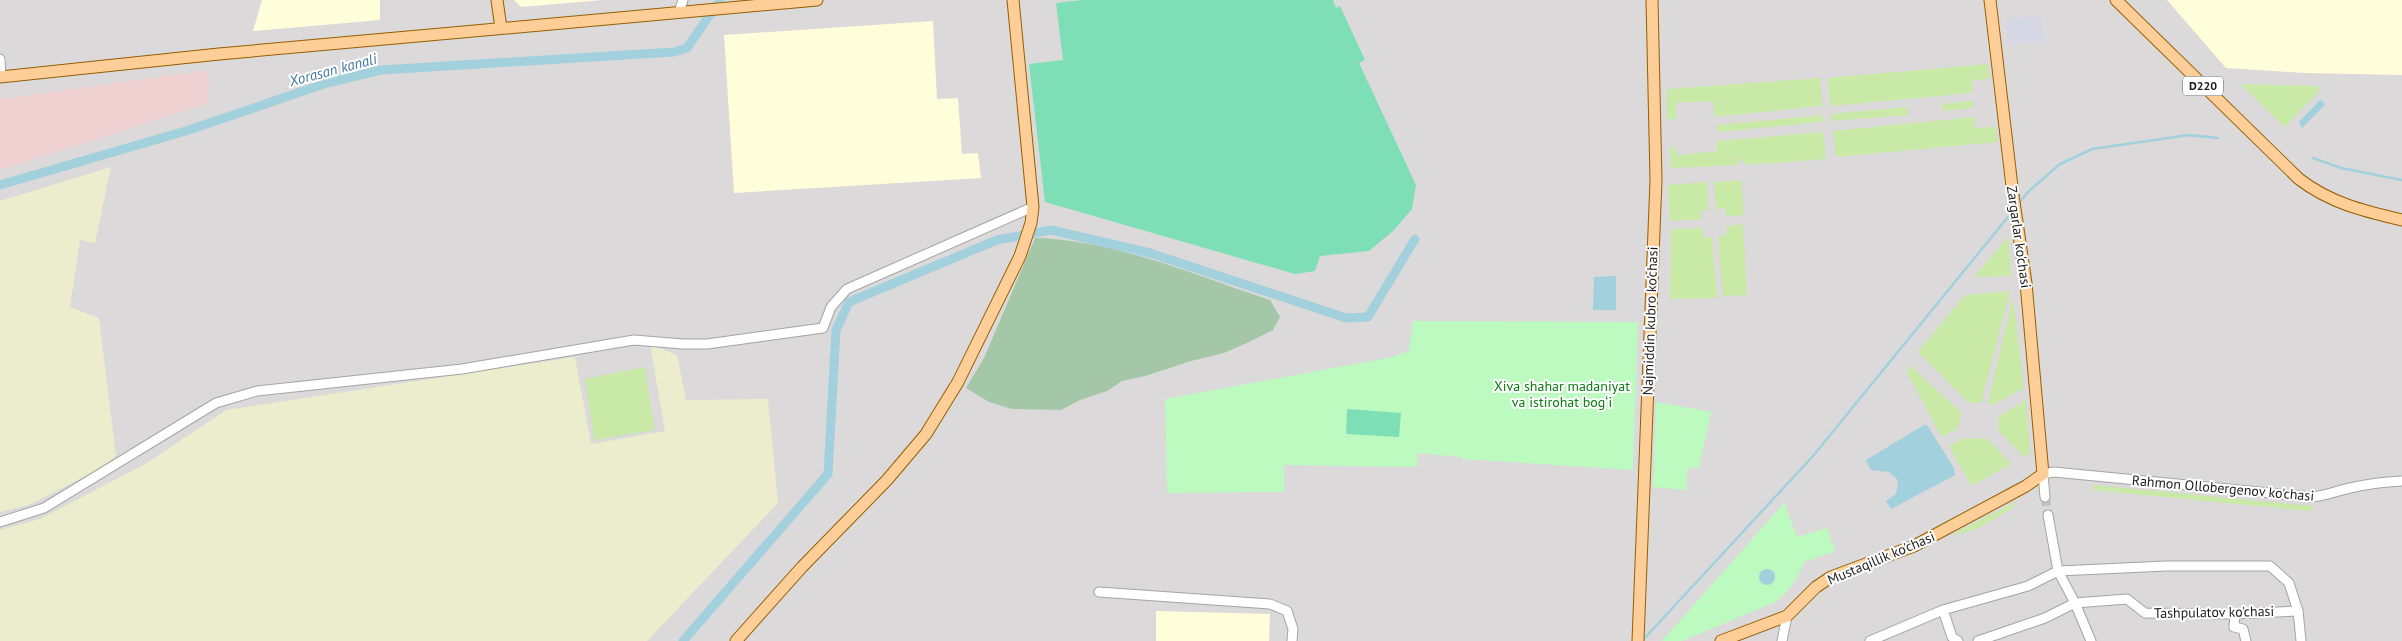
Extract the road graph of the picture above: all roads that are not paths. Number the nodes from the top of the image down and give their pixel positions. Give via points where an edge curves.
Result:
1 (497, 0) edge
2 (683, 0) edge
3 (817, 0) edge
4 (1014, 0) edge
5 (1652, 0) edge
6 (1990, 0) edge
7 (2116, 0) edge
8 (679, 12) junction
9 (501, 28) junction
10 (0, 59) edge
11 (0, 78) edge
12 (1033, 207) junction
13 (2402, 220) edge
14 (2043, 474) junction
15 (2402, 481) edge
16 (2045, 497) tunnel mouth
17 (2048, 515) tunnel mouth
18 (0, 522) edge
19 (2058, 571) junction
20 (1098, 592) dead end
21 (2076, 603) junction
22 (1943, 610) junction
23 (2298, 611) junction
24 (2235, 614) junction
25 (1787, 616) junction
26 (1639, 639) edge
27 (736, 641) edge
28 (1292, 641) edge
29 (1721, 641) edge
30 (1782, 641) edge
31 (1870, 641) edge
32 (1958, 641) edge
33 (1978, 641) edge
34 (2091, 641) edge
35 (2246, 641) edge
36 (2301, 641) edge

1 - 9 main road
2 - 8 street
3 - 8 main road
4 - 12 main road
5 - 26 main road, Najmiddin kubro ko'chasi via 1656,180
6 - 14 main road, Zargarlar ko'chasi via 2026,283
7 - 13 main road, D220 via 2303,183 2330,200
8 - 9 main road
9 - 11 main road
10 - 11 street
12 - 18 street via 847,289 831,307 822,328 708,344 634,340 462,369 257,391 216,402 44,508
12 - 27 main road via 1020,254 958,382 926,434 888,480
14 - 15 street, Rahmon Ollobergenov ko'chasi via 2054,472 2311,497 2380,482
14 - 16 street
14 - 25 main road, Mustaqillik ko'chasi via 1914,546 1831,577
17 - 19 street
19 - 21 street
19 - 22 street via 2028,586
19 - 23 street via 2270,566 2289,583
20 - 28 street via 1270,604 1287,611 1293,629
21 - 24 street, Tashpulatov ko'chasi via 2127,599 2145,613
21 - 33 street via 2045,618
21 - 34 street
22 - 31 street
22 - 32 street via 1952,637
23 - 24 street, Tashpulatov ko'chasi
23 - 36 street
24 - 35 street via 2234,627 2243,629
25 - 29 main road, Mustaqillik ko'chasi
25 - 30 street

